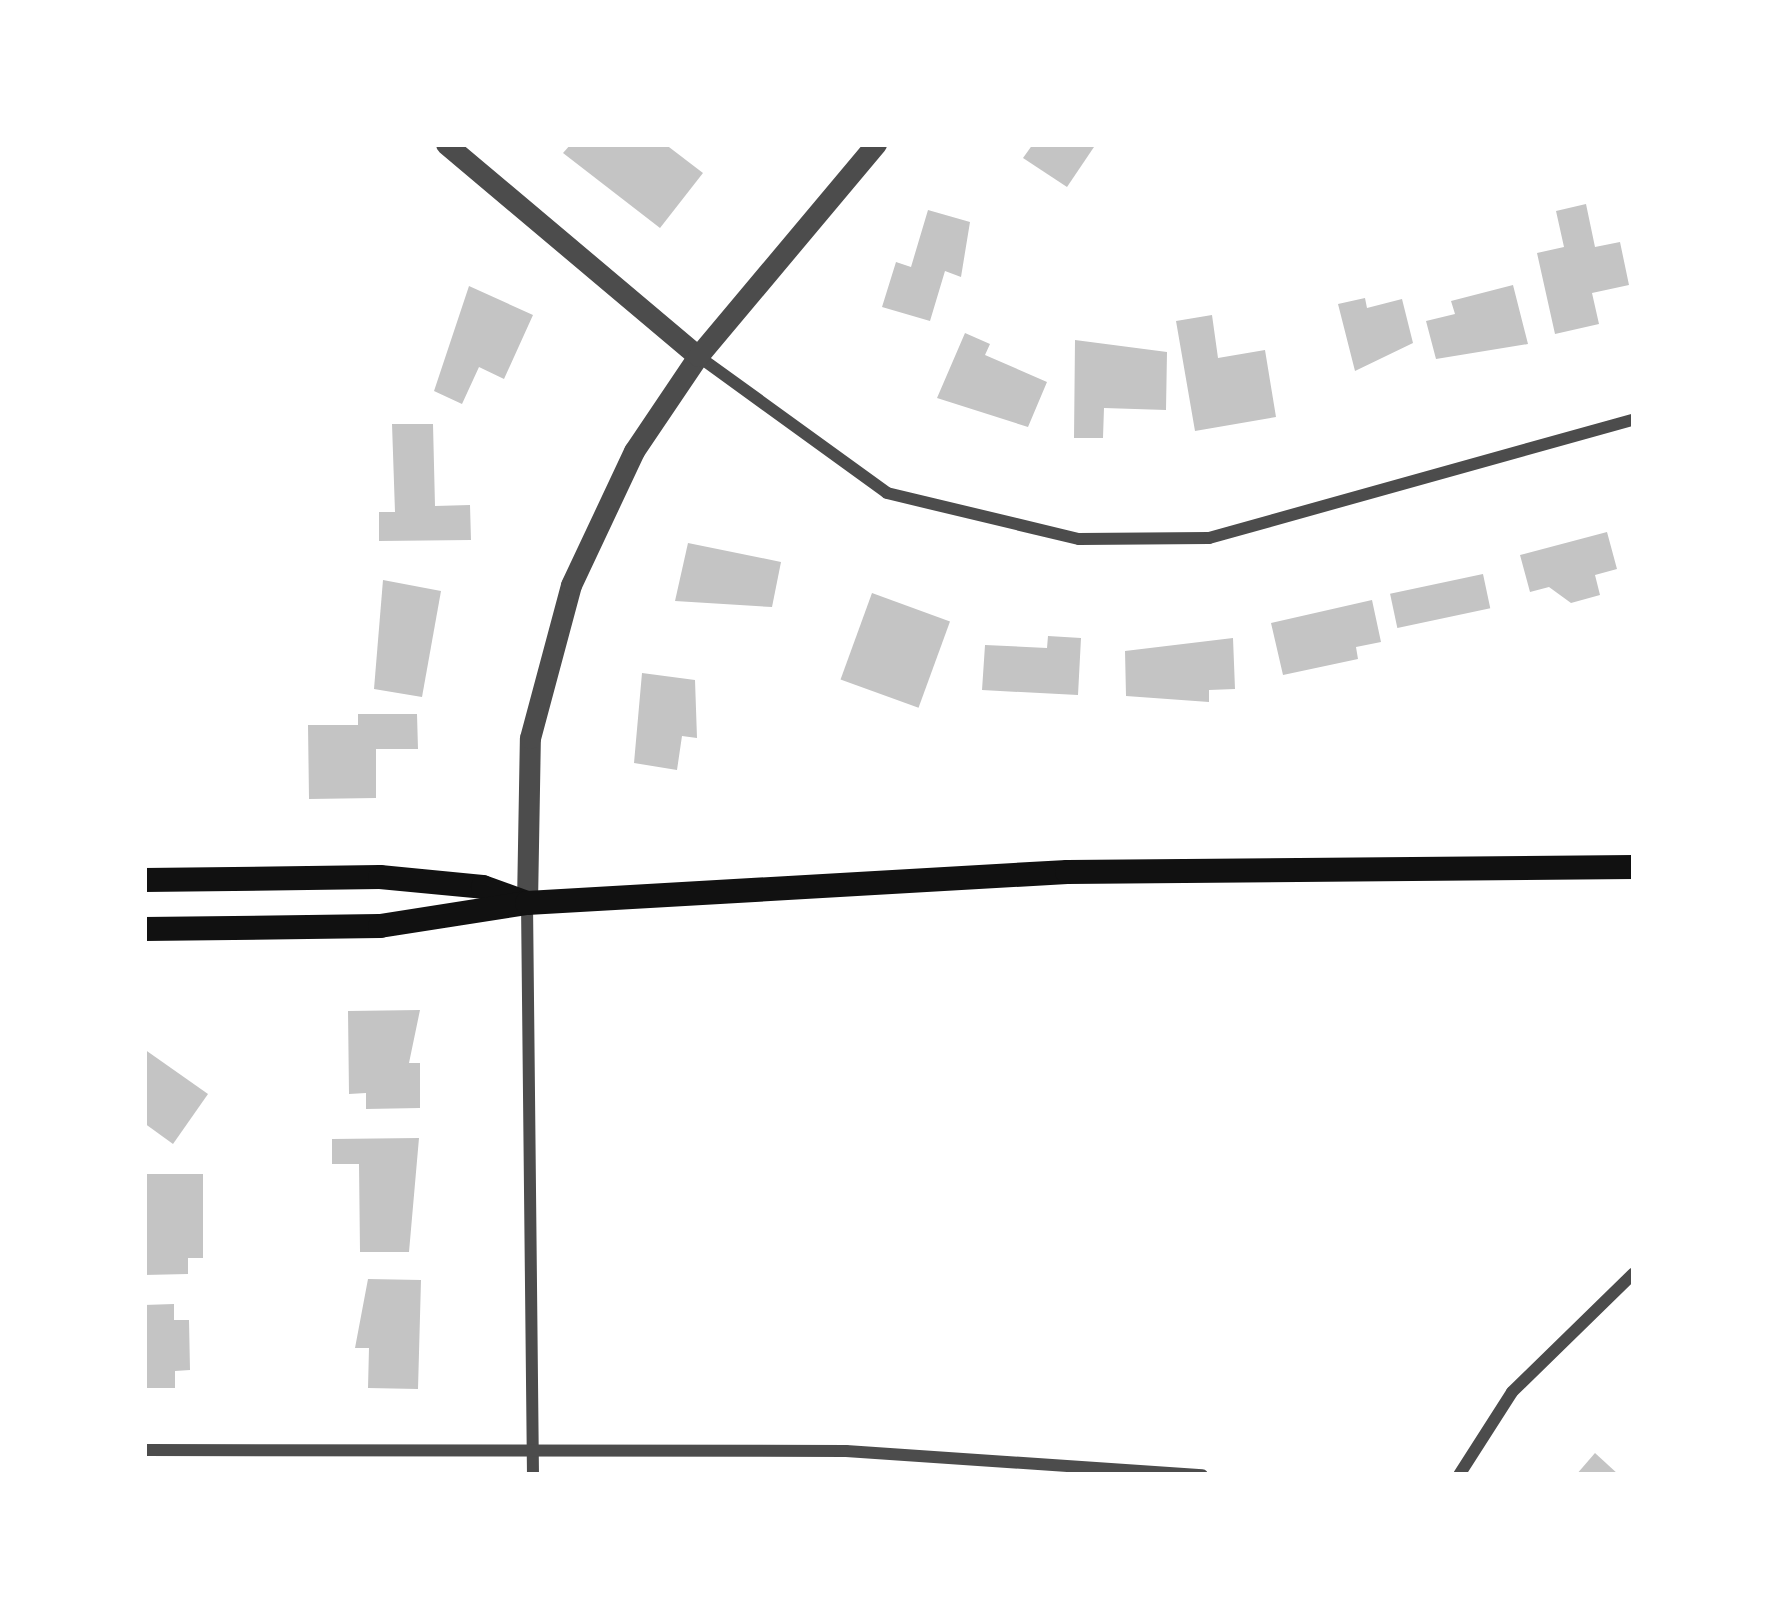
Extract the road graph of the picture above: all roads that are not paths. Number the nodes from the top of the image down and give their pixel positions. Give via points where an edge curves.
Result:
1 (446, 144) edge
2 (876, 144) edge
3 (698, 356) junction
4 (1634, 419) edge
5 (1634, 867) edge
6 (144, 880) edge
7 (527, 903) junction
8 (144, 929) edge
9 (1634, 1273) edge
10 (144, 1450) edge
11 (533, 1455) junction
12 (533, 1475) edge
13 (1202, 1475) edge
14 (1459, 1475) edge

1 - 3 street
2 - 3 street
3 - 4 street via 887,493 1079,539 1228,534
3 - 7 street via 634,452 571,585 530,738
5 - 7 main road via 1066,872
6 - 7 main road via 380,877
7 - 8 main road via 380,926
7 - 11 street
9 - 14 street via 1511,1392
10 - 11 street
11 - 12 street
11 - 13 street via 846,1450

